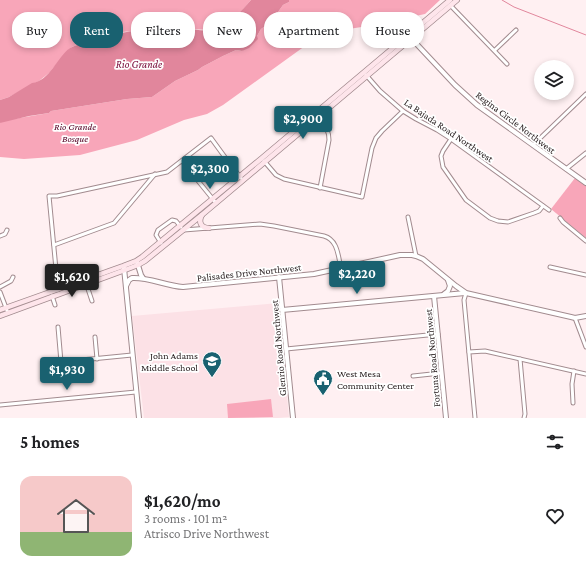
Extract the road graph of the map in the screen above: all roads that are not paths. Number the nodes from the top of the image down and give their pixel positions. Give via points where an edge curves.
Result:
1 (457, 0) edge
2 (450, 2) edge
3 (424, 25) edge
4 (516, 30) dead end
5 (397, 48) edge
6 (420, 48) edge
7 (495, 50) junction
8 (508, 64) dead end
9 (365, 74) junction
10 (586, 94) edge
11 (403, 111) junction
12 (317, 115) junction
13 (451, 139) junction
14 (534, 145) junction
15 (586, 153) edge
16 (182, 160) junction
17 (263, 160) junction
18 (566, 169) junction
19 (155, 174) junction
20 (241, 178) junction
21 (586, 183) edge
22 (320, 188) junction
23 (214, 200) junction
24 (543, 206) junction
25 (549, 210) dead end
26 (203, 214) junction
27 (408, 217) dead end
28 (560, 218) dead end
29 (182, 228) junction
30 (209, 228) junction
31 (7, 230) dead end
32 (0, 236) edge
33 (586, 241) edge
34 (162, 244) junction
35 (54, 246) junction
36 (416, 256) junction
37 (137, 263) junction
38 (550, 267) dead end
39 (124, 268) junction
40 (341, 268) junction
41 (586, 275) edge
42 (13, 277) dead end
43 (279, 277) junction
44 (143, 278) junction
45 (447, 278) junction
46 (86, 282) junction
47 (126, 286) junction
48 (0, 287) edge
49 (0, 292) edge
50 (58, 292) junction
51 (466, 292) junction
52 (444, 294) junction
53 (52, 296) junction
54 (434, 296) junction
55 (92, 301) dead end
56 (55, 305) dead end
57 (0, 310) edge
58 (7, 310) junction
59 (282, 310) junction
60 (0, 316) edge
61 (586, 316) edge
62 (575, 318) junction
63 (58, 327) dead end
64 (438, 334) junction
65 (95, 337) dead end
66 (586, 347) edge
67 (286, 349) junction
68 (469, 352) junction
69 (132, 355) junction
70 (97, 359) junction
71 (520, 359) junction
72 (574, 371) junction
73 (441, 373) junction
74 (586, 374) edge
75 (413, 376) dead end
76 (136, 392) junction
77 (573, 403) dead end
78 (0, 405) edge
79 (139, 418) edge
80 (292, 418) edge
81 (446, 418) edge
82 (475, 418) edge
83 (524, 418) edge

1 - 2 main road
2 - 3 main road
2 - 7 street
4 - 7 street
5 - 9 main road
6 - 14 street, Regina Circle Northwest via 477,105
7 - 8 street
9 - 11 street, La Bajada Road Northwest
9 - 12 main road
10 - 14 street
11 - 13 street, La Bajada Road Northwest
11 - 22 street via 376,138 362,197
12 - 17 main road
12 - 22 street via 327,128 330,140
13 - 24 street, La Bajada Road Northwest
13 - 24 street via 441,156 443,167 466,200 490,218 508,222 539,211
14 - 18 street, Regina Circle Northwest
15 - 18 street
16 - 19 street via 167,172
16 - 20 street via 211,138
16 - 23 street
17 - 20 main road
17 - 22 street via 276,175 284,179
18 - 21 street, Regina Circle Northwest
19 - 35 street via 114,223
19 - 35 street via 49,196
20 - 23 main road
23 - 26 main road
23 - 29 main road
24 - 25 street, La Bajada Road Northwest
26 - 29 main road
26 - 30 main road via 200,223
27 - 36 street
28 - 33 street
29 - 30 street
29 - 34 main road
29 - 34 street via 172,220 158,230 156,236
30 - 40 street via 260,224 326,236 336,246
31 - 32 street
34 - 37 main road via 145,261
35 - 50 street
36 - 40 street, Palisades Drive Northwest via 400,255
36 - 45 street
37 - 39 main road
37 - 44 street
38 - 41 street
39 - 46 main road
39 - 47 street
40 - 43 street, Palisades Drive Northwest via 314,274
42 - 48 street
43 - 44 street, Palisades Drive Northwest via 183,287
43 - 59 street, Glenrio Road Northwest
44 - 47 street via 132,278
45 - 51 street
45 - 52 street via 450,286
46 - 50 main road
46 - 55 street
47 - 69 street
49 - 58 street
50 - 53 main road
50 - 58 main road
51 - 52 street
51 - 62 street
51 - 68 street via 464,300
52 - 54 street
53 - 56 street
53 - 58 main road
54 - 59 street
54 - 64 street, Fortuna Road Northwest
57 - 58 main road
58 - 60 main road
59 - 67 street, Glenrio Road Northwest
61 - 62 street
62 - 66 street
63 - 70 street via 62,362
64 - 67 street
64 - 73 street, Fortuna Road Northwest
65 - 70 street
67 - 80 street, Glenrio Road Northwest
68 - 71 street via 485,351
68 - 82 street
69 - 70 street
69 - 76 street
71 - 72 street
71 - 83 street
72 - 74 street
72 - 77 street
73 - 75 street
73 - 81 street, Fortuna Road Northwest
76 - 78 street
76 - 79 street

